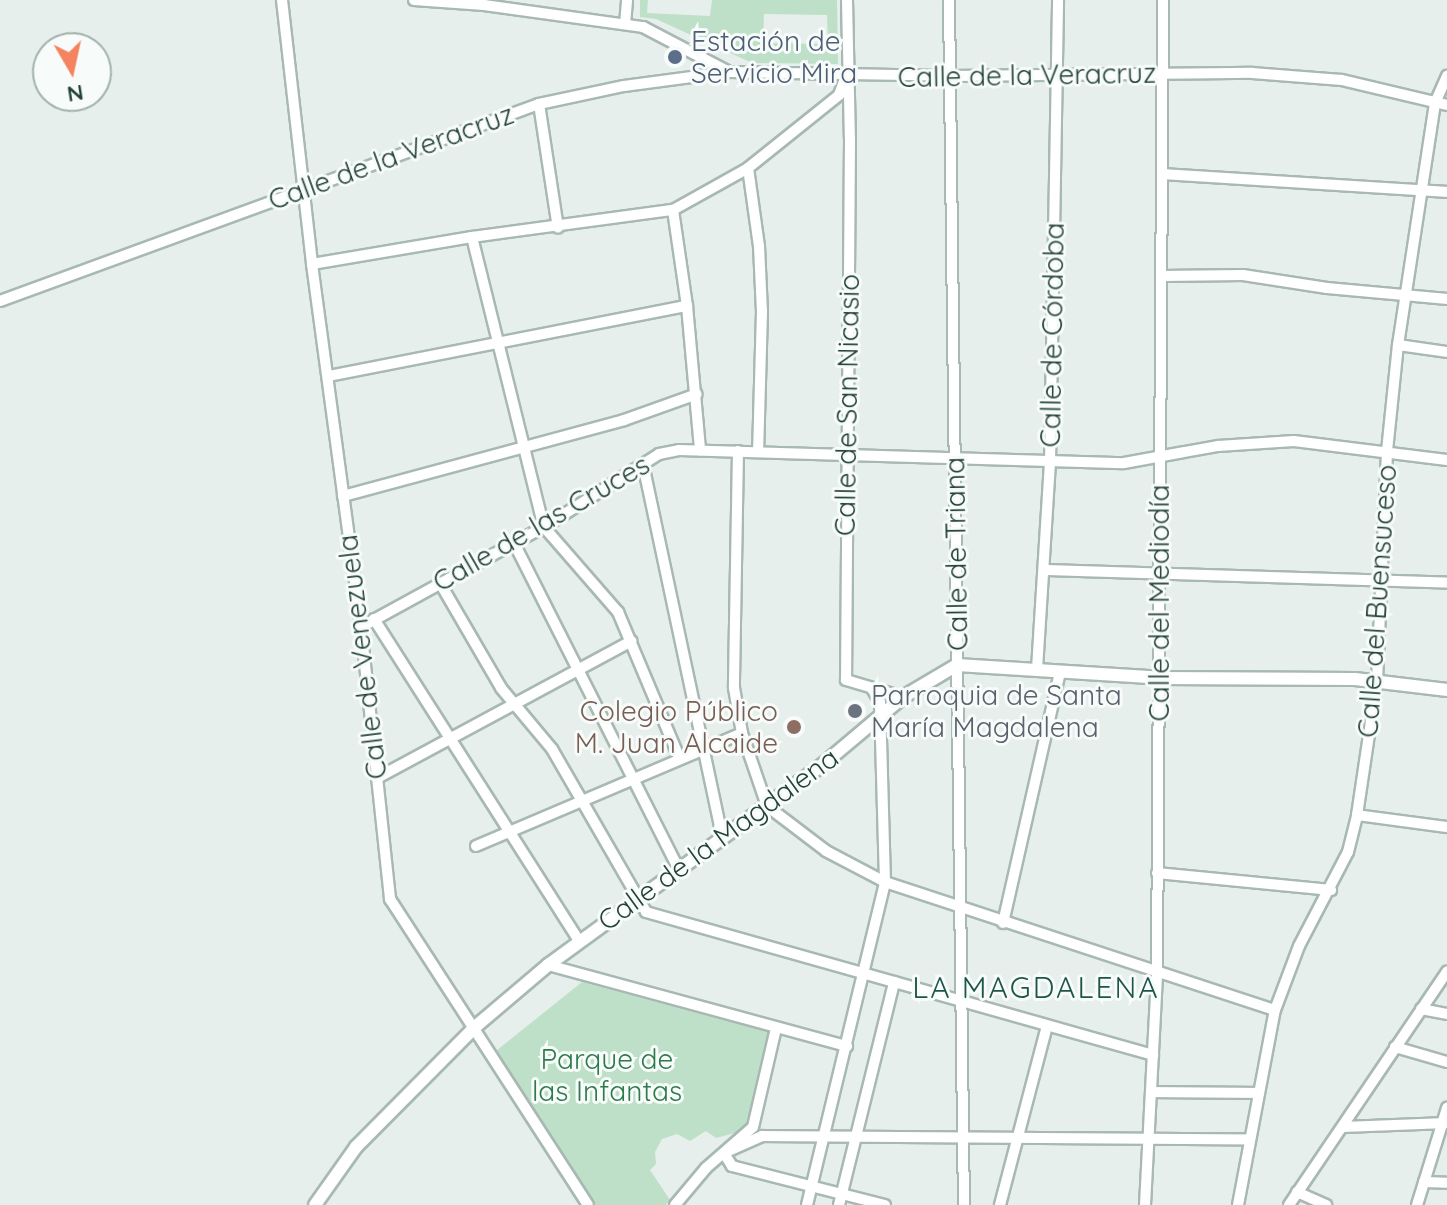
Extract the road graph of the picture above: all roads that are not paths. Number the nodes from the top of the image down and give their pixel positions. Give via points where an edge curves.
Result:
1 (282, 0) edge
2 (414, 0) edge
3 (627, 0) edge
4 (847, 0) edge
5 (949, 0) edge
6 (1058, 0) edge
7 (1163, 0) edge
8 (625, 24) junction
9 (729, 72) junction
10 (1162, 73) junction
11 (1056, 75) junction
12 (846, 76) junction
13 (951, 76) junction
14 (1447, 76) edge
15 (844, 98) junction
16 (1435, 103) junction
17 (539, 104) junction
18 (1447, 105) edge
19 (748, 168) junction
20 (1163, 174) junction
21 (304, 188) junction
22 (1422, 189) junction
23 (1447, 192) edge
24 (673, 210) junction
25 (558, 228) junction
26 (472, 237) junction
27 (312, 264) junction
28 (1162, 276) junction
29 (1406, 296) junction
30 (1447, 299) edge
31 (0, 301) edge
32 (687, 306) junction
33 (498, 344) junction
34 (1398, 345) junction
35 (1447, 352) edge
36 (329, 376) junction
37 (697, 394) junction
38 (523, 446) junction
39 (700, 450) junction
40 (738, 451) junction
41 (1387, 451) junction
42 (758, 452) junction
43 (1159, 454) junction
44 (846, 456) junction
45 (955, 459) junction
46 (1447, 460) edge
47 (1050, 463) junction
48 (643, 464) junction
49 (343, 496) junction
50 (544, 527) junction
51 (514, 543) junction
52 (1044, 570) junction
53 (1160, 574) junction
54 (1383, 582) junction
55 (440, 583) junction
56 (1447, 583) edge
57 (374, 619) junction
58 (361, 627) junction
59 (631, 641) junction
60 (957, 665) junction
61 (1037, 669) junction
62 (579, 672) junction
63 (1060, 672) junction
64 (1161, 678) junction
65 (1377, 681) junction
66 (872, 688) junction
67 (1447, 690) edge
68 (903, 697) junction
69 (515, 704) junction
70 (878, 719) junction
71 (742, 733) junction
72 (449, 741) junction
73 (705, 747) junction
74 (679, 757) junction
75 (377, 778) junction
76 (634, 778) junction
77 (582, 801) junction
78 (767, 806) junction
79 (1357, 815) junction
80 (1447, 827) edge
81 (509, 834) junction
82 (722, 837) junction
83 (476, 846) dead end
84 (679, 870) junction
85 (1157, 873) junction
86 (885, 882) junction
87 (1331, 890) junction
88 (638, 899) junction
89 (960, 909) junction
90 (1003, 923) junction
91 (579, 941) junction
92 (548, 965) junction
93 (1157, 974) junction
94 (1446, 974) edge
95 (864, 975) junction
96 (894, 982) junction
97 (961, 1000) junction
98 (1421, 1009) junction
99 (1275, 1010) junction
100 (1447, 1014) edge
101 (1047, 1026) junction
102 (475, 1027) junction
103 (776, 1028) junction
104 (847, 1046) junction
105 (1395, 1047) junction
106 (1153, 1055) junction
107 (1447, 1060) edge
108 (1151, 1092) junction
109 (1259, 1093) junction
110 (1447, 1108) edge
111 (1444, 1123) edge
112 (1343, 1127) junction
113 (824, 1136) junction
114 (856, 1138) junction
115 (963, 1139) junction
116 (1250, 1139) junction
117 (1018, 1140) junction
118 (1149, 1141) junction
119 (724, 1153) junction
120 (1424, 1182) junction
121 (1447, 1183) edge
122 (811, 1187) junction
123 (1297, 1192) junction
124 (840, 1200) edge
125 (315, 1205) edge
126 (588, 1205) edge
127 (675, 1205) edge
128 (807, 1205) edge
129 (885, 1205) edge
130 (964, 1205) edge
131 (1000, 1205) edge
132 (1145, 1205) edge
133 (1238, 1205) edge
134 (1289, 1205) edge
135 (1326, 1205) edge
136 (1417, 1205) edge

1 - 21 street, Calle de Venezuela
2 - 8 street
3 - 8 street
4 - 12 street
5 - 13 street, Calle de Triana
6 - 11 street, Calle de Córdoba
7 - 10 street, Calle del Mediodía
8 - 9 street via 643,27
9 - 12 street, Calle de la Veracruz
9 - 17 street, Calle de la Veracruz
10 - 11 street, Calle de la Veracruz
10 - 16 street, Calle de la Veracruz via 1342,80
10 - 20 street, Calle del Mediodía
11 - 13 street, Calle de la Veracruz
11 - 47 street, Calle de Córdoba
12 - 13 street, Calle de la Veracruz
12 - 15 street
13 - 45 street, Calle de Triana
14 - 16 street, Calle del Buensuceso
15 - 19 street
15 - 44 street, Calle de San Nicasio
16 - 18 street, Calle de la Veracruz
16 - 22 street, Calle del Buensuceso
17 - 21 street, Calle de la Veracruz
17 - 25 street
19 - 24 street
19 - 42 street via 762,311
20 - 22 street
20 - 28 street, Calle del Mediodía
21 - 27 street, Calle de Venezuela
21 - 31 street, Calle de la Veracruz
22 - 23 street
22 - 29 street, Calle del Buensuceso
24 - 25 street
24 - 32 street
25 - 26 street
26 - 27 street
26 - 33 street
27 - 36 street, Calle de Venezuela
28 - 29 street via 1243,275
28 - 43 street, Calle del Mediodía
29 - 30 street
29 - 34 street, Calle del Buensuceso
32 - 33 street
32 - 37 street
33 - 36 street
33 - 38 street
34 - 35 street
34 - 41 street, Calle del Buensuceso
36 - 49 street, Calle de Venezuela
37 - 38 street via 624,420
37 - 39 street
38 - 49 street
38 - 50 street
39 - 40 street, Calle de las Cruces
39 - 48 street, Calle de las Cruces via 659,454
40 - 42 street, Calle de las Cruces
40 - 71 street via 734,688
41 - 43 street, Calle de las Cruces via 1294,441
41 - 46 street, Calle de las Cruces
41 - 54 street, Calle del Buensuceso
42 - 44 street, Calle de las Cruces
43 - 47 street, Calle de las Cruces via 1124,463
43 - 53 street, Calle del Mediodía
44 - 45 street, Calle de las Cruces
44 - 66 street, Calle de San Nicasio via 846,680
45 - 47 street, Calle de las Cruces
45 - 60 street, Calle de Triana
47 - 52 street, Calle de Córdoba
48 - 50 street, Calle de las Cruces
48 - 73 street
49 - 58 street, Calle de Venezuela
50 - 51 street, Calle de las Cruces
50 - 59 street via 618,612
51 - 55 street, Calle de las Cruces
51 - 62 street
52 - 53 street
52 - 61 street, Calle de Córdoba
53 - 54 street
53 - 64 street, Calle del Mediodía
54 - 56 street
54 - 65 street, Calle del Buensuceso
55 - 57 street, Calle de las Cruces
55 - 69 street
57 - 58 street, Calle de las Cruces
57 - 72 street
58 - 75 street, Calle de Venezuela
59 - 62 street
59 - 74 street
60 - 61 street
60 - 68 street, Calle de la Magdalena
60 - 89 street, Calle de Triana
61 - 63 street
62 - 69 street
62 - 76 street
63 - 64 street
63 - 90 street
64 - 65 street
64 - 85 street, Calle del Mediodía
65 - 67 street
65 - 79 street, Calle del Buensuceso
66 - 68 street
66 - 70 street via 880,702
68 - 70 street, Calle de la Magdalena
69 - 72 street
69 - 77 street via 552,749
70 - 78 street, Calle de la Magdalena
70 - 86 street
71 - 73 street
71 - 78 street
72 - 75 street
72 - 81 street
73 - 74 street
73 - 82 street
74 - 76 street
75 - 102 street, Calle de Venezuela via 390,899
76 - 77 street
76 - 84 street
77 - 81 street
77 - 88 street
78 - 82 street, Calle de la Magdalena
78 - 86 street via 826,851
79 - 80 street
79 - 87 street, Calle del Buensuceso
81 - 83 street
81 - 91 street
82 - 84 street, Calle de la Magdalena
84 - 88 street, Calle de la Magdalena
85 - 87 street
85 - 93 street, Calle del Mediodía
86 - 89 street
86 - 95 street
87 - 99 street, Calle del Buensuceso via 1299,946
88 - 91 street, Calle de la Magdalena
88 - 95 street via 646,912
89 - 90 street
89 - 97 street, Calle de Triana
90 - 93 street
91 - 92 street, Calle de la Magdalena
92 - 102 street, Calle de la Magdalena
92 - 103 street
93 - 99 street
93 - 106 street, Calle del Mediodía
94 - 98 street
95 - 96 street
95 - 104 street
96 - 97 street
96 - 114 street
97 - 101 street
97 - 115 street, Calle de Triana
98 - 100 street
98 - 105 street
99 - 109 street, Calle del Buensuceso
101 - 106 street
101 - 117 street
102 - 125 street, Calle de la Magdalena via 356,1147
102 - 126 street, Calle de Venezuela
103 - 104 street
103 - 119 street via 753,1127
104 - 113 street
105 - 107 street
105 - 112 street
106 - 108 street, Calle del Mediodía
108 - 109 street
108 - 118 street, Calle del Mediodía
109 - 116 street, Calle del Buensuceso
110 - 111 street
111 - 112 street
111 - 120 street
112 - 123 street
113 - 114 street
113 - 119 street via 762,1136
113 - 122 street
114 - 115 street
114 - 124 street
115 - 117 street
115 - 130 street, Calle de Triana
116 - 118 street
116 - 133 street, Calle del Buensuceso
117 - 118 street
117 - 131 street
118 - 132 street, Calle del Mediodía
119 - 122 street via 732,1166
119 - 127 street
120 - 121 street
120 - 136 street
122 - 124 street
122 - 128 street
123 - 134 street
123 - 135 street
124 - 129 street

